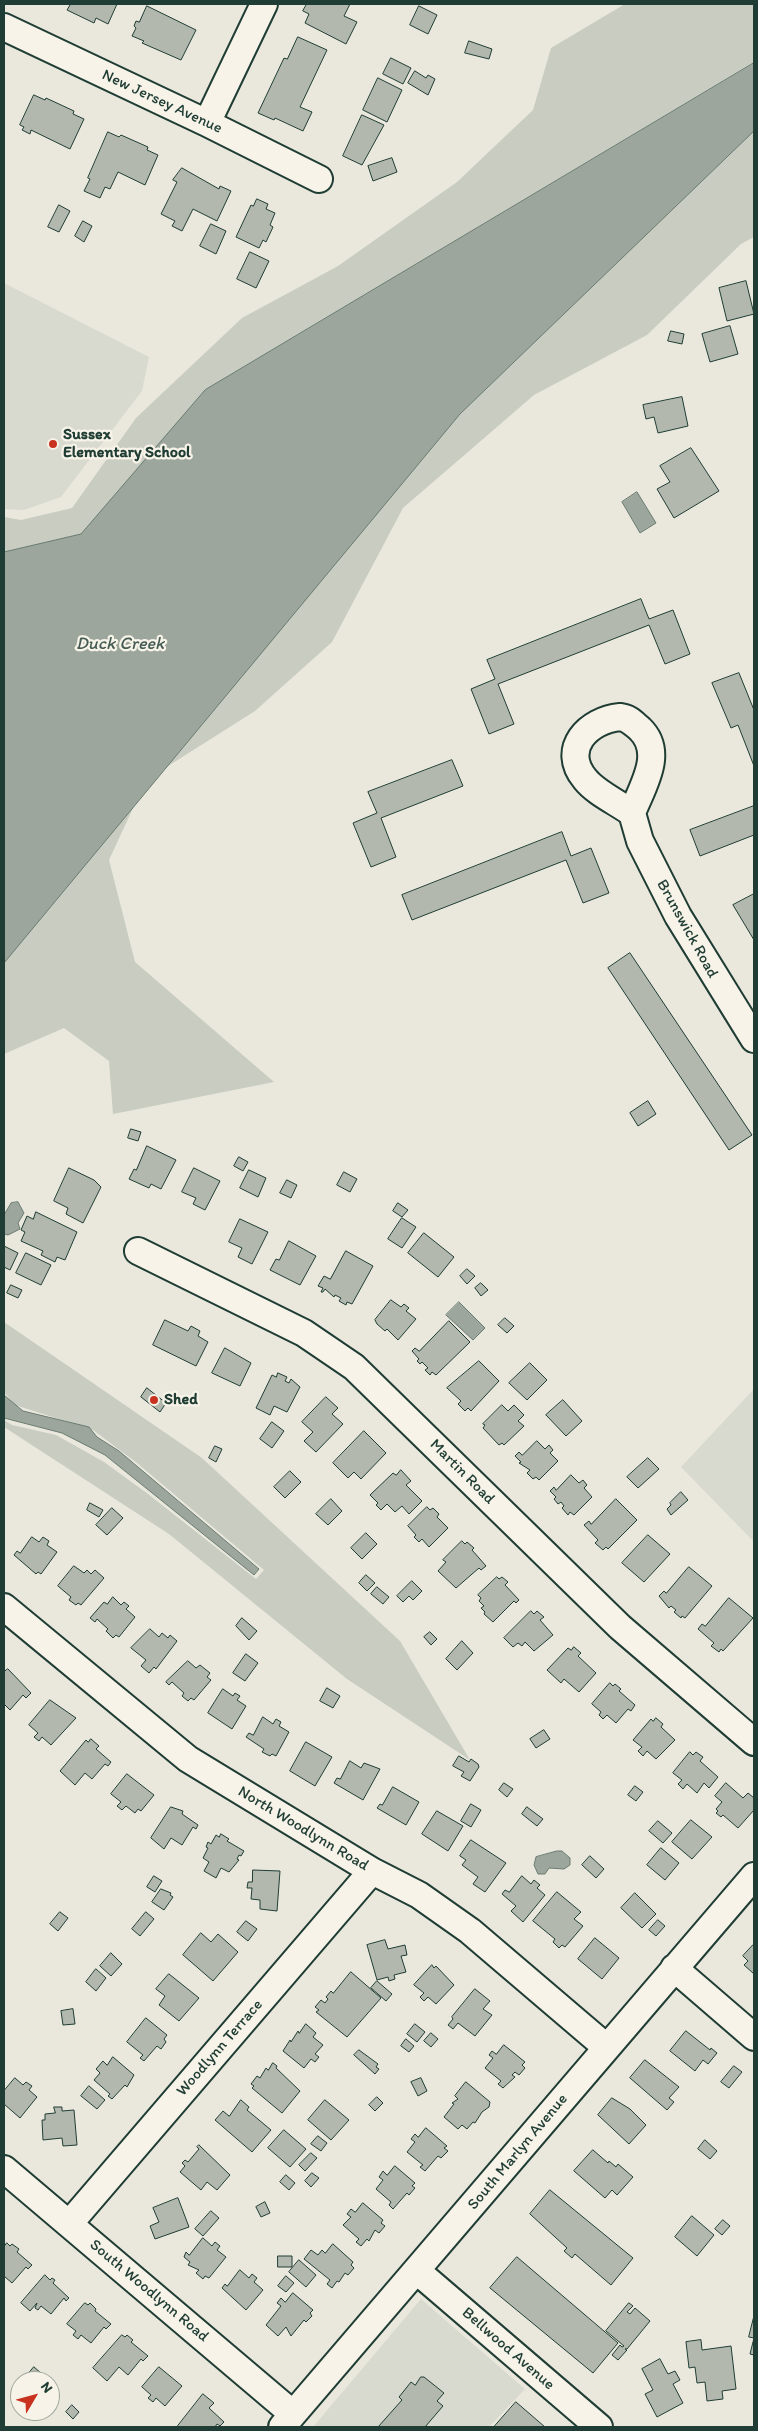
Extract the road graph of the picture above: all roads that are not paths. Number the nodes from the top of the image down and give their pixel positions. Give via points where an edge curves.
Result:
1 (264, 4) edge
2 (4, 27) edge
3 (207, 123) junction
4 (319, 179) dead end
5 (632, 813) dead end
6 (754, 1039) edge
7 (138, 1251) dead end
8 (4, 1606) edge
9 (754, 1742) edge
10 (372, 1871) junction
11 (754, 1876) edge
12 (674, 1968) junction
13 (754, 2037) edge
14 (606, 2047) junction
15 (4, 2169) edge
16 (69, 2224) junction
17 (417, 2272) junction
18 (288, 2421) edge
19 (599, 2427) edge

1 - 3 street
2 - 3 street, New Jersey Avenue
3 - 4 street, New Jersey Avenue
5 - 6 street, Brunswick Road via 640,841 678,916
7 - 9 street, Martin Road via 304,1333 354,1366 620,1627
8 - 10 street, North Woodlynn Road via 188,1759
10 - 14 street, North Woodlynn Road via 419,1895 470,1930
10 - 16 street, Woodlynn Terrace
11 - 12 street, South Marlyn Avenue
12 - 13 street
12 - 14 street, South Marlyn Avenue
14 - 17 street, South Marlyn Avenue
15 - 16 street, South Woodlynn Road
16 - 18 street, South Woodlynn Road
17 - 18 street, South Marlyn Avenue
17 - 19 street, Bellwood Avenue

